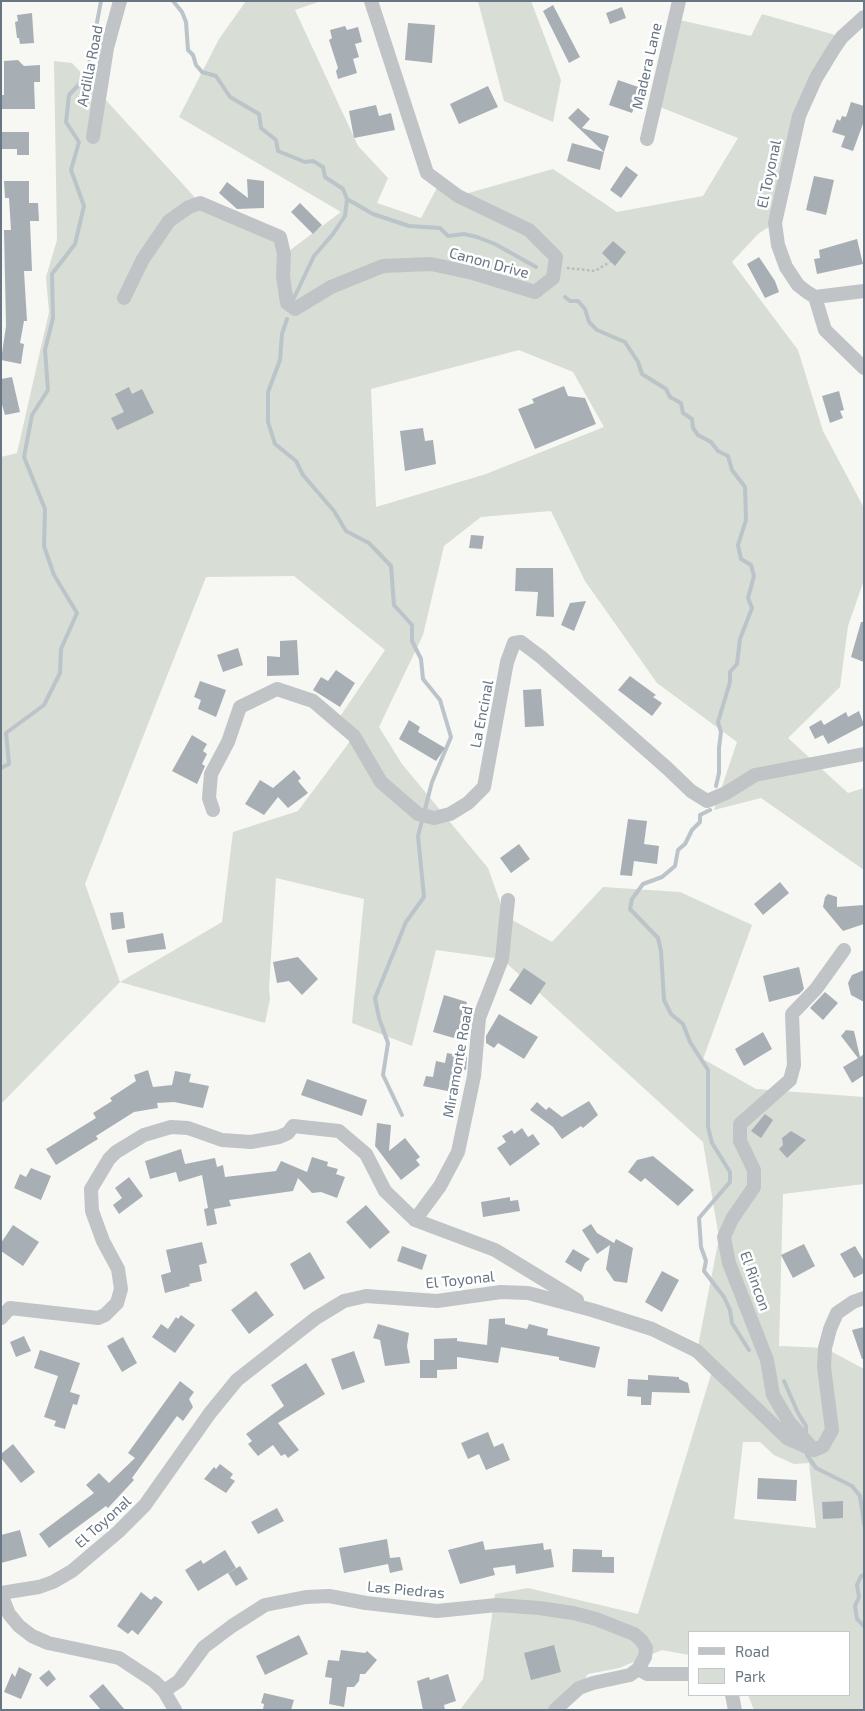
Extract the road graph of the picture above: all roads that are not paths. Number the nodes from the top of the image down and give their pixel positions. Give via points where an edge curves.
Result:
1 (120, 1) edge
2 (371, 1) edge
3 (679, 1) edge
4 (864, 17) edge
5 (93, 137) dead end
6 (647, 139) dead end
7 (864, 291) edge
8 (815, 297) junction
9 (124, 298) dead end
10 (864, 368) edge
11 (864, 754) edge
12 (212, 810) dead end
13 (508, 900) dead end
14 (844, 950) dead end
15 (416, 1220) junction
16 (864, 1298) edge
17 (592, 1310) junction
18 (1, 1318) edge
19 (814, 1450) junction
20 (1, 1593) edge
21 (638, 1669) junction
22 (688, 1674) edge
23 (164, 1691) junction
24 (732, 1696) edge
25 (174, 1710) edge
26 (555, 1710) edge
27 (735, 1710) edge

1 - 5 street, Ardilla Road via 107,48
2 - 9 street, Canon Drive via 427,172 458,196 530,230 556,258 554,278 535,292 431,264 382,266 331,287 295,309 287,303 280,237 200,203 169,221 142,259
3 - 6 street, Madera Lane
4 - 8 street, El Toyonal via 842,37 816,78 799,116 775,223 786,268 798,285
7 - 8 street
8 - 10 street via 825,330
11 - 12 street, La Encinal via 755,775 706,801 541,657 521,642 514,642 507,662 484,787 468,803 450,814 434,818 418,814 381,782 354,736 312,701 277,689 240,707 228,742 211,774 209,798
13 - 15 street, Miramonte Road via 502,959 480,1018 474,1076 458,1152 440,1186
14 - 19 street, El Rincon via 816,989 792,1014 794,1065 790,1080 740,1124 740,1141 754,1170 754,1187 724,1237 729,1263 767,1360 774,1395 789,1422
15 - 17 street via 495,1250
15 - 18 street via 385,1191 366,1154 339,1131 294,1126 279,1137 251,1142 222,1140 188,1128 162,1128 116,1152 91,1189 95,1219 118,1269 121,1289 117,1303 98,1318 10,1308
16 - 19 street via 838,1313 830,1329 824,1367 832,1430 823,1446
17 - 19 street, El Toyonal via 652,1329 697,1351 787,1438
17 - 20 street, El Toyonal via 528,1293 501,1292 437,1301 366,1296 344,1301 316,1318 237,1380 145,1505 118,1532 53,1582
20 - 23 street via 8,1614 32,1636 48,1643 118,1658 140,1670
21 - 22 street via 647,1674
21 - 23 street, Las Piedras via 646,1648 641,1640 615,1626 573,1613 512,1605 437,1611 329,1596 306,1597 265,1605 232,1626 204,1647 179,1681
21 - 26 street via 630,1675 579,1688
23 - 25 street
24 - 27 street

